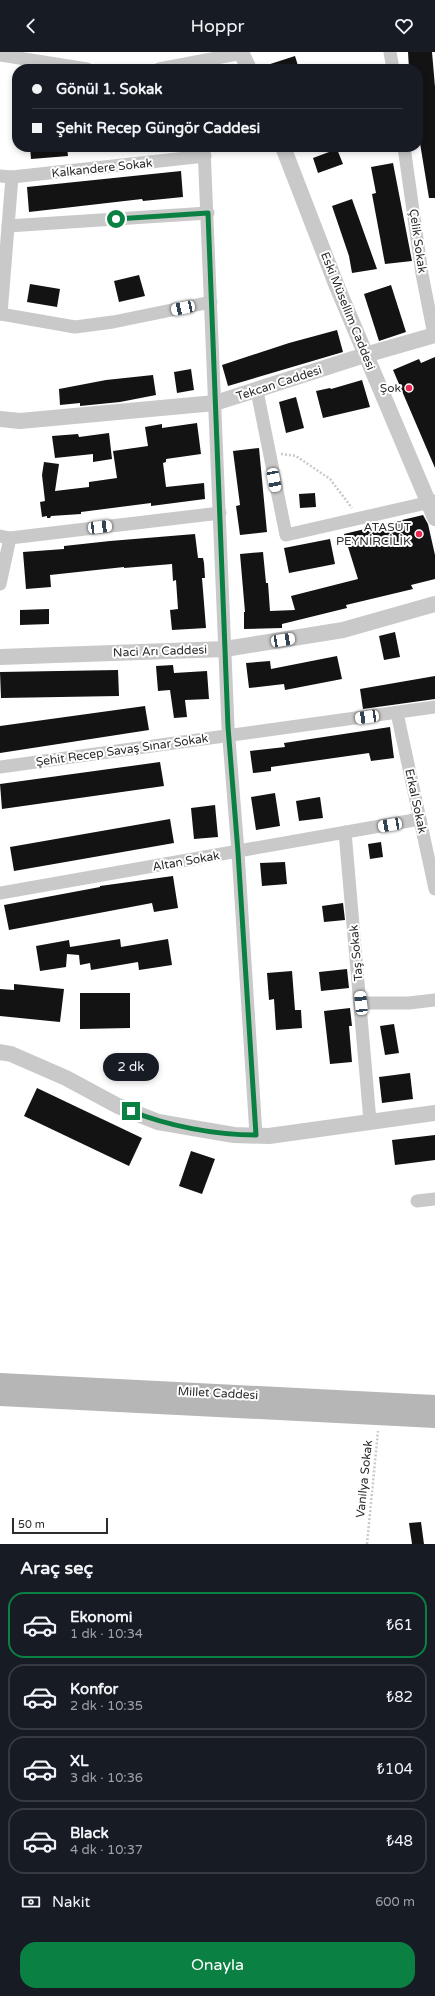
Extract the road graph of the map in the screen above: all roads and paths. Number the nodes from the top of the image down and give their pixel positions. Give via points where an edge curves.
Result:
1 (390, 52) edge
2 (242, 53) edge
3 (0, 55) edge
4 (56, 64) edge
5 (203, 64) edge
6 (247, 64) edge
7 (392, 64) edge
8 (204, 152) edge
9 (285, 152) edge
10 (405, 152) edge
11 (6, 176) edge
12 (208, 213) junction
13 (8, 226) junction
14 (211, 302) junction
15 (0, 314) edge
16 (435, 335) edge
17 (365, 355) junction
18 (257, 391) junction
19 (215, 403) junction
20 (0, 419) edge
21 (269, 452) junction
22 (432, 502) edge
23 (220, 513) junction
24 (359, 518) junction
25 (435, 518) edge
26 (5, 537) edge
27 (0, 584) edge
28 (435, 604) edge
29 (225, 649) junction
30 (0, 657) edge
31 (435, 707) edge
32 (397, 713) junction
33 (229, 735) junction
34 (0, 767) edge
35 (420, 819) junction
36 (345, 832) junction
37 (238, 852) junction
38 (435, 889) edge
39 (0, 893) edge
40 (435, 1000) edge
41 (361, 1003) junction
42 (0, 1052) edge
43 (435, 1113) edge
44 (370, 1121) junction
45 (256, 1135) junction
46 (435, 1199) edge
47 (418, 1201) dead end
48 (0, 1382) edge
49 (0, 1397) edge
50 (236, 1401) junction
51 (435, 1404) edge
52 (379, 1416) junction
53 (435, 1419) edge
54 (367, 1544) edge

1 - 7 street
2 - 5 street
2 - 6 street
3 - 4 street
8 - 11 street, Kalkandere Sokak
8 - 12 street
9 - 17 street, Eski Müsellim Caddesi
10 - 16 street, Çelik Sokak via 422,274
11 - 13 street
12 - 13 street
12 - 14 street
13 - 15 street
14 - 15 street via 75,327
14 - 19 street
16 - 17 street, Tekcan Caddesi
17 - 18 street, Tekcan Caddesi
17 - 22 street, Eski Müsellim Caddesi
18 - 19 street, Tekcan Caddesi
18 - 21 street
19 - 20 street, Tekcan Caddesi via 20,421
19 - 23 street
21 - 24 path via 296,456 330,479
21 - 24 street via 286,535
22 - 24 street
22 - 25 street, Eski Müsellim Caddesi
23 - 26 street
23 - 29 street
26 - 27 street
28 - 29 street, Naci Arı Caddesi via 343,630
29 - 30 street, Naci Arı Caddesi
29 - 33 street
31 - 32 street, Şehit Recep Savaş Sınar Sokak
32 - 33 street, Şehit Recep Savaş Sınar Sokak
32 - 35 street, Erkal Sokak
33 - 34 street, Şehit Recep Savaş Sınar Sokak
33 - 37 street
35 - 36 street, Altan Sokak
35 - 38 street, Erkal Sokak
36 - 37 street, Altan Sokak
36 - 41 street, Taş Sokak
37 - 39 street, Altan Sokak
37 - 45 street
40 - 41 street
41 - 44 street, Taş Sokak
42 - 45 street via 11,1054 66,1078 118,1106 158,1122 234,1135
43 - 44 street
44 - 45 street via 269,1136
46 - 47 street
48 - 50 main road, Millet Caddesi
49 - 50 main road, Millet Caddesi
50 - 51 main road, Millet Caddesi
50 - 52 main road, Millet Caddesi
52 - 53 main road, Millet Caddesi
52 - 54 path, Vanilya Sokak

